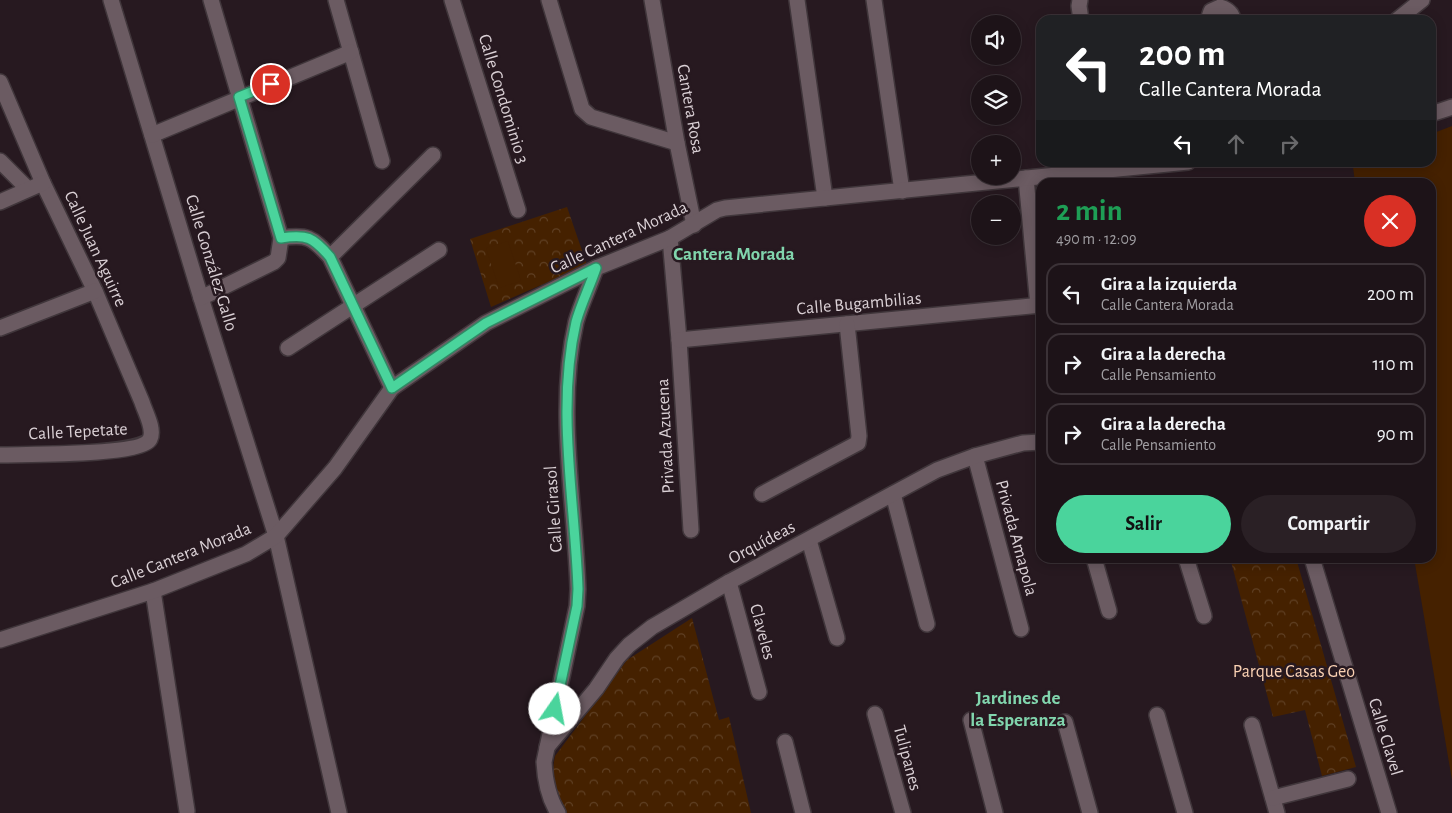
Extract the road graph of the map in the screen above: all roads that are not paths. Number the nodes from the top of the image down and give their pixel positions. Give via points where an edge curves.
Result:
1 (111, 0) edge
2 (211, 0) edge
3 (336, 0) edge
4 (452, 0) edge
5 (549, 0) edge
6 (652, 0) edge
7 (797, 0) edge
8 (874, 0) edge
9 (1080, 0) edge
10 (1422, 0) edge
11 (1220, 4) edge
12 (1080, 15) edge
13 (1210, 15) edge
14 (1231, 15) edge
15 (1403, 15) edge
16 (351, 52) junction
17 (0, 82) edge
18 (239, 97) junction
19 (1452, 106) edge
20 (1436, 112) edge
21 (152, 135) junction
22 (677, 143) junction
23 (433, 155) dead end
24 (0, 161) edge
25 (382, 161) dead end
26 (1116, 167) edge
27 (1026, 178) junction
28 (43, 183) junction
29 (28, 189) junction
30 (902, 190) junction
31 (825, 198) junction
32 (0, 202) edge
33 (518, 210) dead end
34 (694, 225) junction
35 (281, 238) junction
36 (670, 238) junction
37 (439, 250) dead end
38 (330, 257) junction
39 (596, 268) junction
40 (1036, 269) edge
41 (95, 291) junction
42 (201, 298) junction
43 (353, 306) junction
44 (1036, 306) edge
45 (847, 324) junction
46 (0, 328) edge
47 (679, 340) junction
48 (288, 348) dead end
49 (392, 388) junction
50 (152, 434) joint
51 (1036, 442) edge
52 (0, 455) edge
53 (975, 456) junction
54 (762, 494) dead end
55 (893, 494) junction
56 (691, 530) dead end
57 (276, 536) junction
58 (809, 540) junction
59 (1095, 563) edge
60 (1188, 563) edge
61 (1314, 563) edge
62 (729, 582) junction
63 (153, 591) junction
64 (1109, 611) dead end
65 (1204, 616) dead end
66 (927, 624) dead end
67 (1021, 630) dead end
68 (837, 638) dead end
69 (0, 640) edge
70 (759, 692) dead end
71 (875, 714) dead end
72 (1157, 715) dead end
73 (971, 720) dead end
74 (1065, 722) dead end
75 (1252, 725) dead end
76 (784, 742) dead end
77 (547, 747) junction
78 (1348, 779) dead end
79 (1273, 798) junction
80 (187, 811) dead end
81 (339, 813) edge
82 (558, 813) edge
83 (803, 813) edge
84 (902, 813) edge
85 (995, 813) edge
86 (1090, 813) edge
87 (1185, 813) edge
88 (1277, 813) edge
89 (1389, 813) edge

1 - 21 street, Calle González Gallo
2 - 18 street
3 - 16 street
4 - 33 street, Calle Condominio 3
5 - 22 street via 585,114
6 - 22 street, Cantera Rosa
7 - 31 street
8 - 30 street
9 - 12 street
10 - 15 street
11 - 13 street
11 - 14 street
16 - 18 street
16 - 25 street
17 - 28 street, Calle Juan Aguirre
18 - 21 street
18 - 35 street
19 - 20 street
21 - 42 street, Calle González Gallo
22 - 34 street, Cantera Rosa
23 - 38 street
24 - 29 street
26 - 27 street, Calle Cantera Morada
27 - 30 street, Calle Cantera Morada
27 - 40 street
28 - 29 street
28 - 41 street, Calle Juan Aguirre
29 - 32 street
30 - 31 street, Calle Cantera Morada
31 - 34 street, Calle Cantera Morada via 725,208
34 - 36 street, Calle Cantera Morada
35 - 38 street via 306,237
35 - 42 street via 278,258 274,262
36 - 39 street, Calle Cantera Morada
36 - 47 street, Privada Azucena
37 - 43 street
38 - 43 street
39 - 49 street, Calle Cantera Morada via 486,323
39 - 77 street, Calle Girasol via 576,321 568,380 567,420 578,589
41 - 46 street
41 - 50 street, Calle Juan Aguirre via 142,402
42 - 57 street, Calle González Gallo
43 - 48 street
43 - 49 street
44 - 45 street, Calle Bugambilias
45 - 47 street, Calle Bugambilias
45 - 54 street via 860,436 858,442
47 - 56 street, Privada Azucena
49 - 57 street, Calle Cantera Morada via 335,468
50 - 52 street, Calle Tepetate via 142,446 117,451
51 - 53 street, Orquídeas
53 - 55 street, Orquídeas via 937,470
53 - 67 street, Privada Amapola
55 - 58 street, Orquídeas
55 - 66 street
57 - 63 street, Calle Cantera Morada via 246,554
57 - 81 street, Calle González Gallo
58 - 62 street, Orquídeas
58 - 68 street
59 - 64 street
60 - 65 street
61 - 89 street, Calle Clavel
62 - 70 street, Claveles
62 - 77 street, Orquídeas via 652,627 629,645
63 - 69 street, Calle Cantera Morada
63 - 80 street
71 - 84 street, Tulipanes
72 - 87 street
73 - 85 street
74 - 86 street
75 - 79 street
76 - 83 street
77 - 82 street, Calle Girasol via 545,779
78 - 79 street
79 - 88 street

